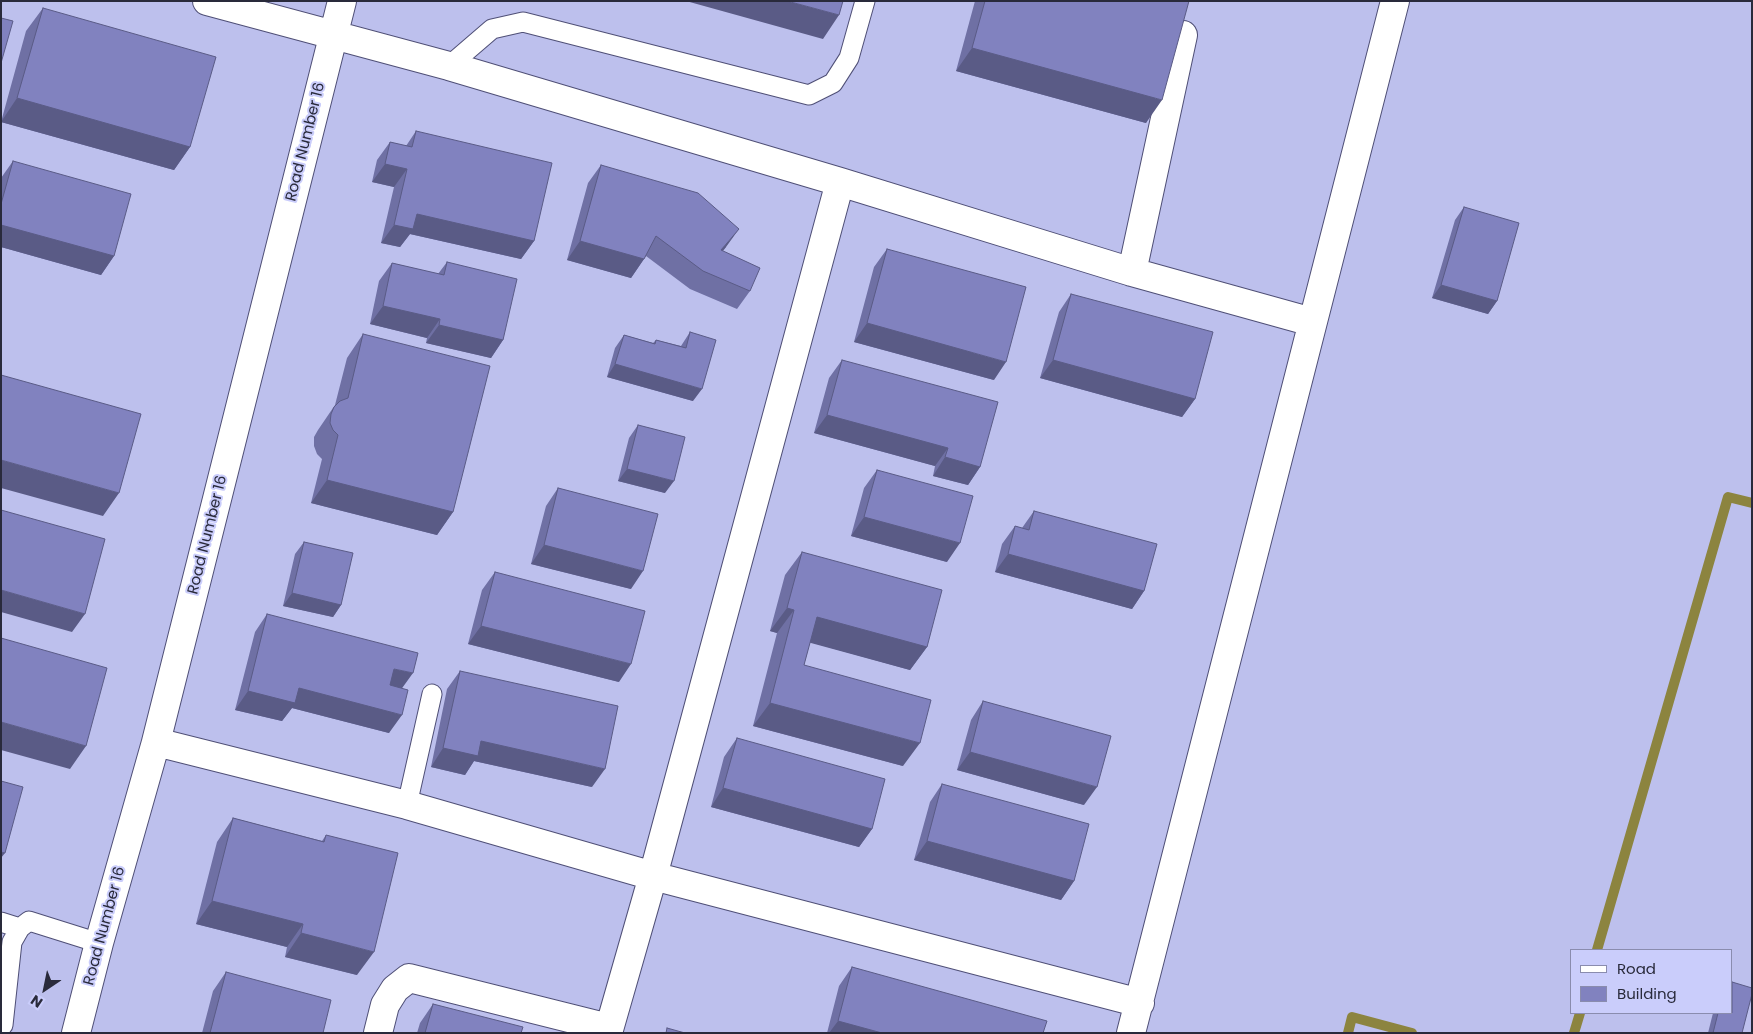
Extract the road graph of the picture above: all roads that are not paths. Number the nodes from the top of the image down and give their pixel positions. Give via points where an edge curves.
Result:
1 (207, 1) edge
2 (342, 1) edge
3 (865, 1) edge
4 (1395, 1) edge
5 (333, 35) junction
6 (1183, 35) edge
7 (449, 66) junction
8 (840, 182) junction
9 (1132, 272) junction
10 (1312, 322) junction
11 (432, 694) dead end
12 (156, 742) junction
13 (407, 805) junction
14 (653, 876) junction
15 (1, 922) edge
16 (20, 928) junction
17 (99, 943) junction
18 (1140, 1003) junction
19 (1, 1027) edge
20 (609, 1030) edge
21 (76, 1033) edge
22 (378, 1033) edge
23 (1131, 1033) edge

1 - 5 street
2 - 5 street, Road Number 16
3 - 7 lane via 849,58 834,83 809,95 523,22 492,29
4 - 10 street
5 - 7 street
5 - 12 street, Road Number 16
6 - 9 street
7 - 8 street
8 - 9 street
8 - 14 street
9 - 10 street
10 - 18 street
11 - 13 lane
12 - 13 street
12 - 17 street, Road Number 16
13 - 14 street
14 - 18 street
14 - 20 street
15 - 16 lane
16 - 17 lane via 29,921
16 - 19 lane via 12,942
17 - 21 street, Road Number 16
18 - 23 street
20 - 22 street via 410,978 395,989 385,1005

